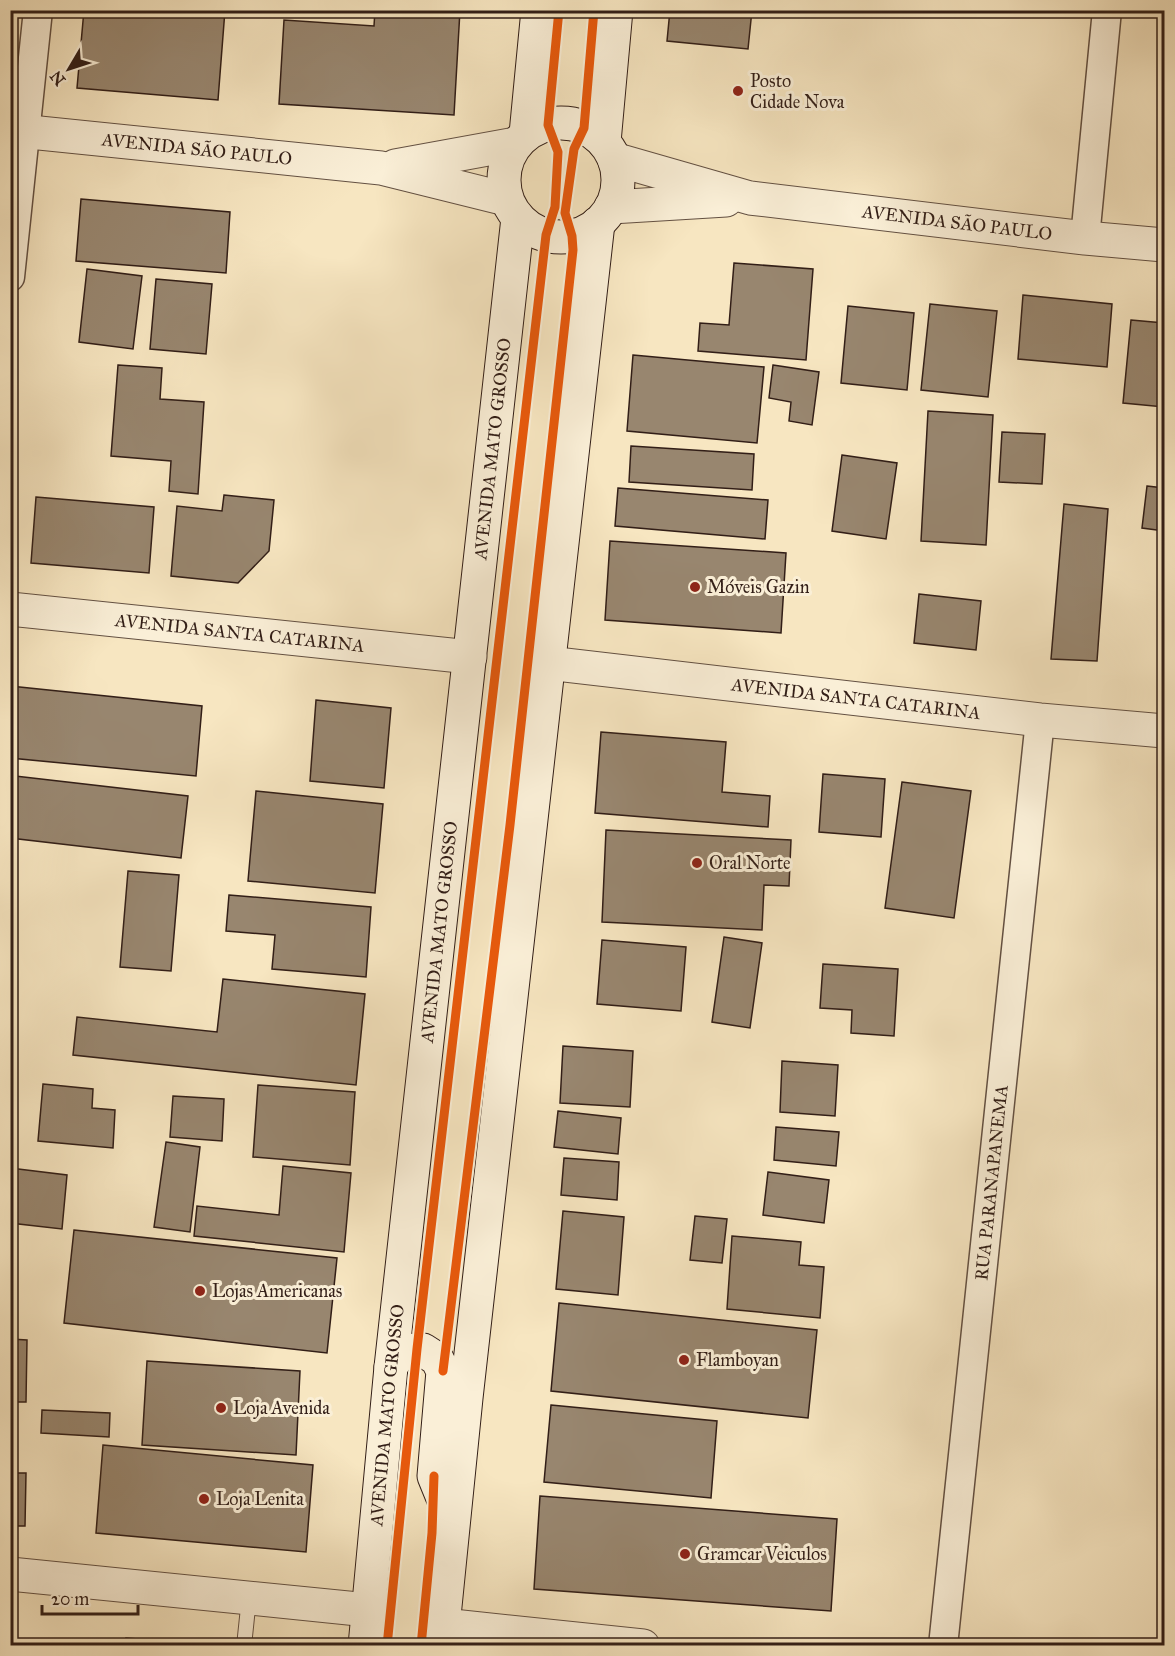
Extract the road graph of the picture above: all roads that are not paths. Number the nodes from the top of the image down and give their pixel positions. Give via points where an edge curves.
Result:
1 (38, 10) edge
2 (538, 10) edge
3 (616, 10) edge
4 (1107, 10) edge
5 (18, 131) edge
6 (521, 139) junction
7 (609, 151) junction
8 (381, 168) junction
9 (750, 198) junction
10 (512, 208) junction
11 (605, 215) junction
12 (1085, 238) junction
13 (1164, 245) edge
14 (10, 277) edge
15 (10, 609) edge
16 (470, 657) junction
17 (548, 663) junction
18 (1040, 720) junction
19 (1164, 731) edge
20 (392, 1366) junction
21 (453, 1525) junction
22 (10, 1574) edge
23 (249, 1598) junction
24 (368, 1610) junction
25 (442, 1635) edge
26 (244, 1646) edge
27 (364, 1646) edge
28 (643, 1646) edge
29 (943, 1646) edge

1 - 5 street
2 - 6 main road
3 - 7 main road
4 - 12 street
5 - 8 main road, AVENIDA SÃO PAULO
5 - 14 street
6 - 7 main road via 542,125 575,124 591,131
6 - 8 main road, AVENIDA SÃO PAULO
6 - 10 main road via 503,173
7 - 9 main road, AVENIDA SÃO PAULO
7 - 11 main road via 618,186
8 - 10 main road, AVENIDA SÃO PAULO
9 - 11 main road, AVENIDA SÃO PAULO
9 - 12 main road, AVENIDA SÃO PAULO
10 - 11 main road via 529,228 557,237 579,234
10 - 16 main road, AVENIDA MATO GROSSO
11 - 17 main road
12 - 13 main road, AVENIDA SÃO PAULO
15 - 16 main road, AVENIDA SANTA CATARINA
16 - 20 main road, AVENIDA MATO GROSSO
17 - 18 main road, AVENIDA SANTA CATARINA
17 - 21 main road
18 - 19 main road, AVENIDA SANTA CATARINA
18 - 29 street, RUA PARANAPANEMA
20 - 21 main road via 399,1355 423,1350 437,1359 443,1371 434,1476
20 - 24 main road, AVENIDA MATO GROSSO
21 - 25 main road
22 - 23 main road
23 - 24 main road
23 - 26 lane
24 - 27 main road, AVENIDA MATO GROSSO
25 - 28 main road

